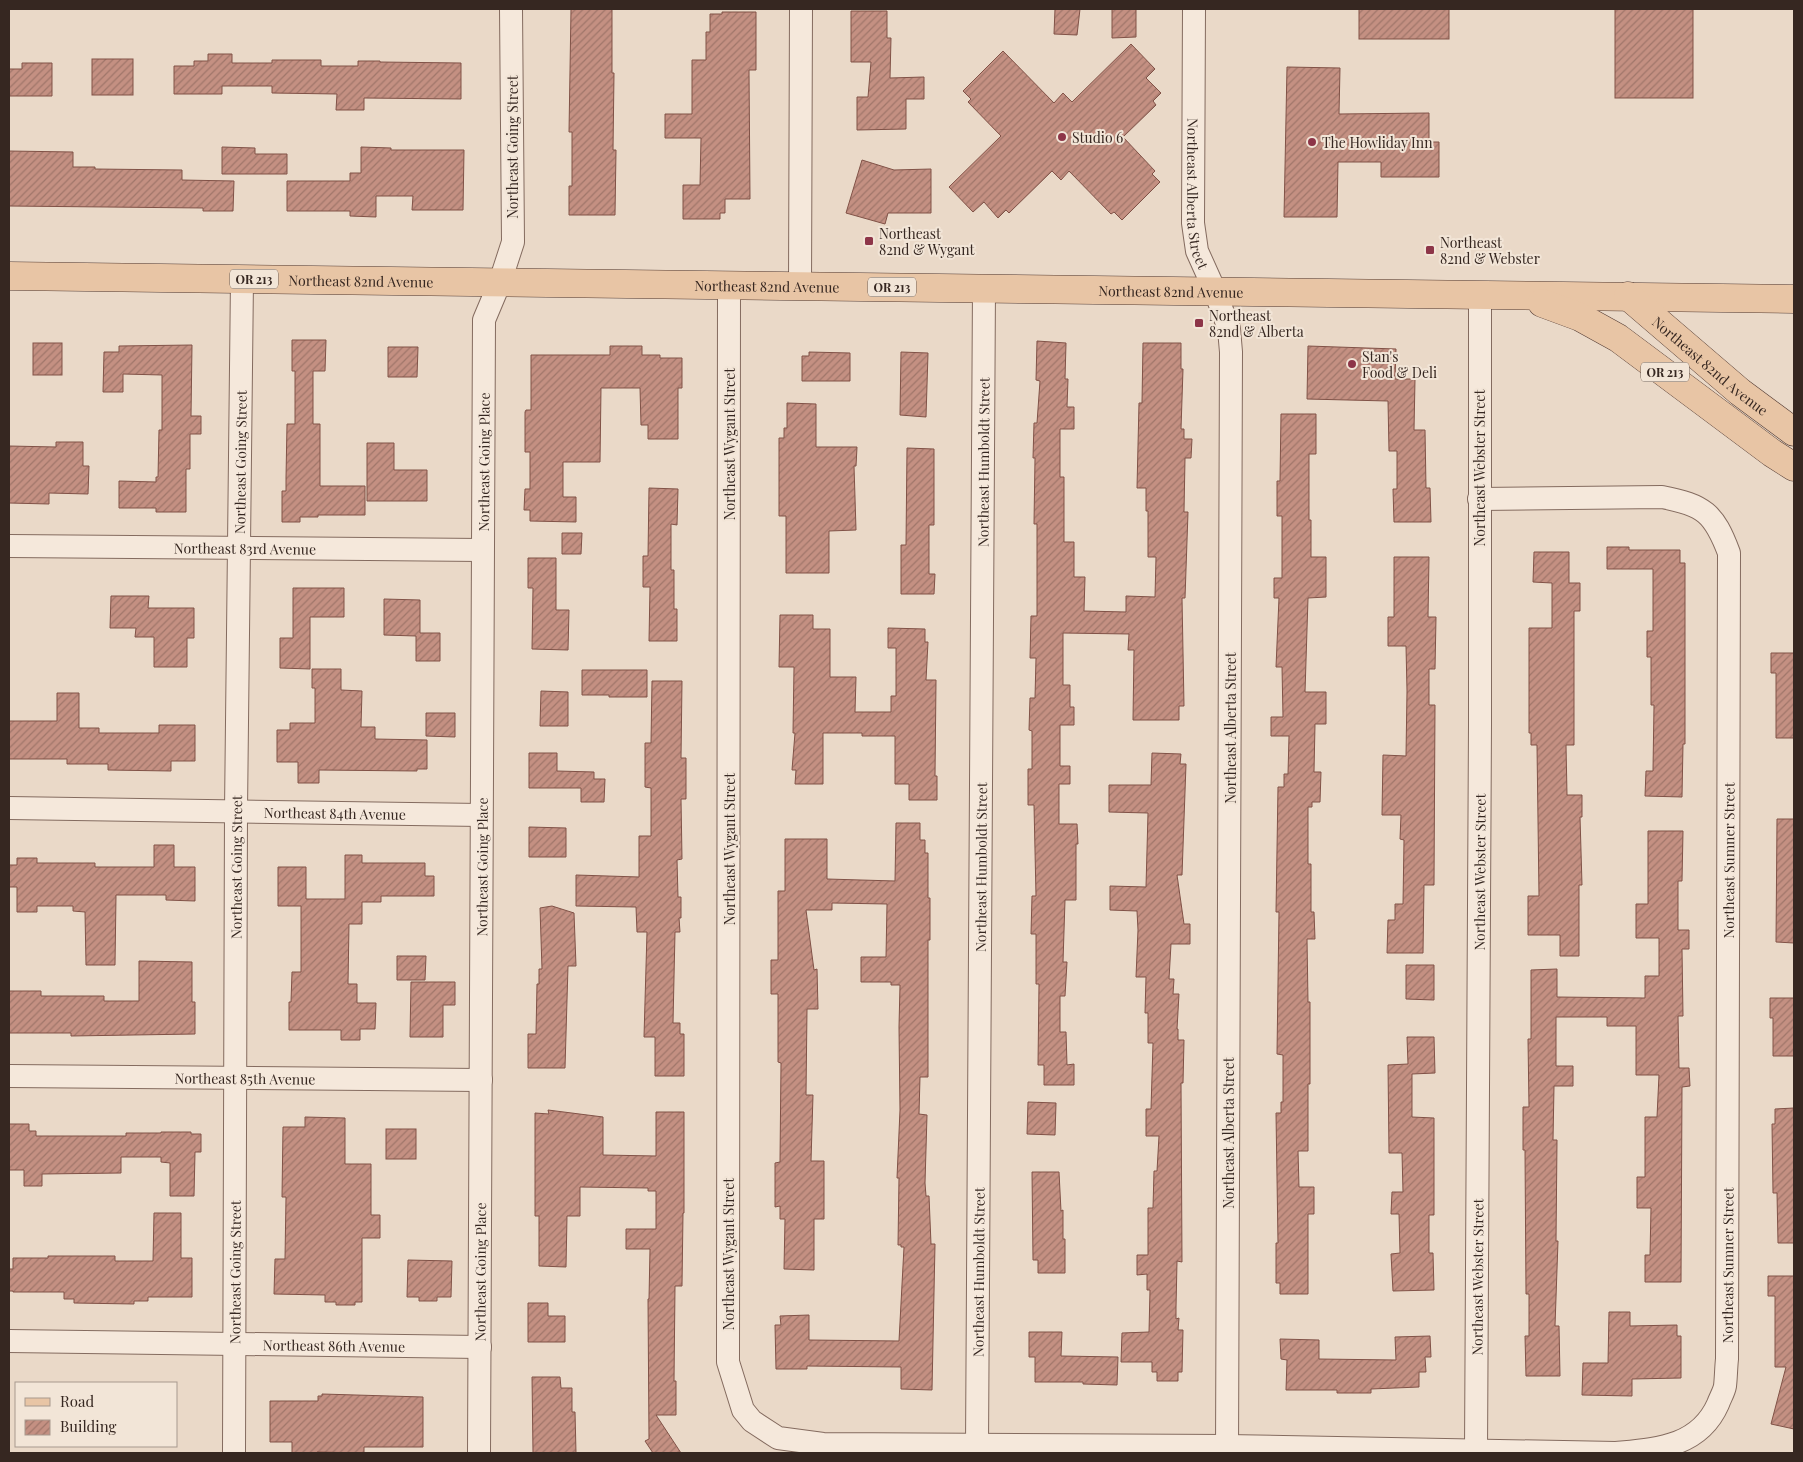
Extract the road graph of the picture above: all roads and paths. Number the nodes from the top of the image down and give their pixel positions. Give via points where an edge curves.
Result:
1 (511, 9) edge
2 (800, 9) edge
3 (1194, 9) edge
4 (9, 276) edge
5 (242, 279) junction
6 (500, 282) junction
7 (729, 285) junction
8 (800, 286) junction
9 (984, 288) junction
10 (1215, 291) junction
11 (1480, 295) junction
12 (1524, 296) junction
13 (1628, 296) junction
14 (1794, 299) edge
15 (1794, 432) edge
16 (1794, 467) edge
17 (1479, 499) junction
18 (9, 546) edge
19 (239, 549) junction
20 (482, 550) junction
21 (9, 808) edge
22 (236, 811) junction
23 (482, 815) junction
24 (9, 1076) edge
25 (235, 1078) junction
26 (481, 1080) junction
27 (9, 1341) edge
28 (234, 1343) junction
29 (480, 1347) junction
30 (977, 1446) junction
31 (1227, 1449) edge
32 (1476, 1450) junction
33 (234, 1453) edge
34 (479, 1453) edge

1 - 6 street, Northeast Going Street via 512,242
2 - 8 street
3 - 10 street, Northeast Alberta Street via 1194,223 1197,251
4 - 5 main road, Northeast 82nd Avenue / OR 213
5 - 6 main road, Northeast 82nd Avenue / OR 213
5 - 19 street, Northeast Going Street
6 - 7 main road, Northeast 82nd Avenue / OR 213
6 - 20 street, Northeast Going Place via 484,320
7 - 8 main road, Northeast 82nd Avenue / OR 213
7 - 30 street, Northeast Wygant Street via 728,1362 743,1410 752,1421 778,1438 823,1444
8 - 9 main road, Northeast 82nd Avenue / OR 213
9 - 10 main road, Northeast 82nd Avenue / OR 213
9 - 30 street, Northeast Humboldt Street
10 - 11 main road, Northeast 82nd Avenue / OR 213
10 - 31 street, Northeast Alberta Street via 1229,329 1231,352
11 - 12 main road, Northeast 82nd Avenue / OR 213
11 - 17 street, Northeast Webster Street
12 - 13 main road, Northeast 82nd Avenue / OR 213
12 - 16 main road, Northeast 82nd Avenue / OR 213 via 1580,317 1618,338
13 - 14 main road, Northeast 82nd Avenue
13 - 15 main road, Northeast 82nd Avenue / OR 213 via 1740,392
17 - 32 street, Northeast Webster Street
17 - 32 street, Northeast Sumner Street via 1662,496 1682,500 1711,517 1721,531 1729,553 1727,1359 1725,1388 1713,1415 1695,1435 1669,1446 1616,1453
18 - 19 street, Northeast 83rd Avenue
19 - 20 street, Northeast 83rd Avenue
19 - 22 street, Northeast Going Street
20 - 23 street, Northeast Going Place
21 - 22 street, Northeast 84th Avenue
22 - 23 street, Northeast 84th Avenue
22 - 25 street, Northeast Going Street
23 - 26 street, Northeast Going Place
24 - 25 street, Northeast 85th Avenue
25 - 26 street, Northeast 85th Avenue
25 - 28 street, Northeast Going Street
26 - 29 street, Northeast Going Place
27 - 28 street, Northeast 86th Avenue
28 - 29 street, Northeast 86th Avenue
28 - 33 street, Northeast Going Street
29 - 34 street, Northeast Going Place
30 - 31 street
31 - 32 street

